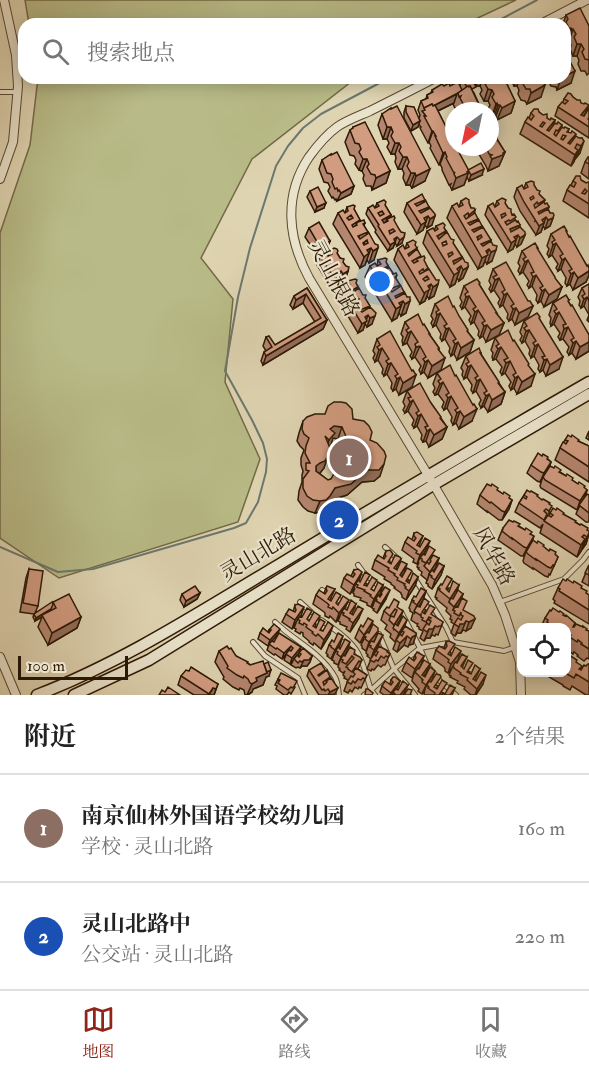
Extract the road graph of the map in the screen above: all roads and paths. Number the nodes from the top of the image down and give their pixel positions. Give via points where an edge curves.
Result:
1 (4, 0) edge
2 (587, 0) edge
3 (552, 18) edge
4 (423, 84) edge
5 (0, 92) edge
6 (17, 92) junction
7 (0, 179) edge
8 (589, 382) edge
9 (589, 394) edge
10 (430, 480) junction
11 (385, 547) dead end
12 (589, 552) edge
13 (399, 560) edge
14 (358, 565) dead end
15 (411, 573) edge
16 (564, 579) junction
17 (572, 585) edge
18 (322, 590) edge
19 (386, 593) edge
20 (300, 602) edge
21 (500, 602) junction
22 (397, 606) edge
23 (357, 611) edge
24 (275, 622) edge
25 (374, 626) edge
26 (253, 642) dead end
27 (453, 642) junction
28 (515, 646) junction
29 (420, 648) junction
30 (0, 657) edge
31 (394, 669) junction
32 (371, 690) junction
33 (16, 695) edge
34 (37, 695) edge
35 (74, 695) edge
36 (305, 695) edge
37 (339, 695) edge
38 (364, 695) edge
39 (375, 695) edge
40 (415, 695) edge
41 (456, 695) edge
42 (521, 695) edge

1 - 6 street via 16,56
2 - 3 street
4 - 10 street, 灵山根路 via 337,127 318,144 302,167 294,188 291,217 293,240 305,271
5 - 6 lane
6 - 7 street via 13,142
8 - 10 main road, 灵山北路
9 - 10 main road, 灵山北路
10 - 21 street, 风华路
10 - 34 main road, 灵山北路 via 141,647
10 - 35 main road, 灵山北路 via 149,660
11 - 13 lane
12 - 16 lane
14 - 19 lane
15 - 27 lane
16 - 17 lane
16 - 21 lane
18 - 23 lane
20 - 32 lane via 358,653
21 - 28 street, 风华路
22 - 29 lane
24 - 37 lane via 321,658 336,678
25 - 31 lane
26 - 36 lane via 265,656 298,678
27 - 28 lane via 504,651
27 - 29 lane
28 - 42 street, 风华路 via 520,662
29 - 31 lane
29 - 41 lane via 427,665
30 - 33 street
31 - 32 lane
31 - 40 lane
32 - 38 lane
32 - 39 lane

